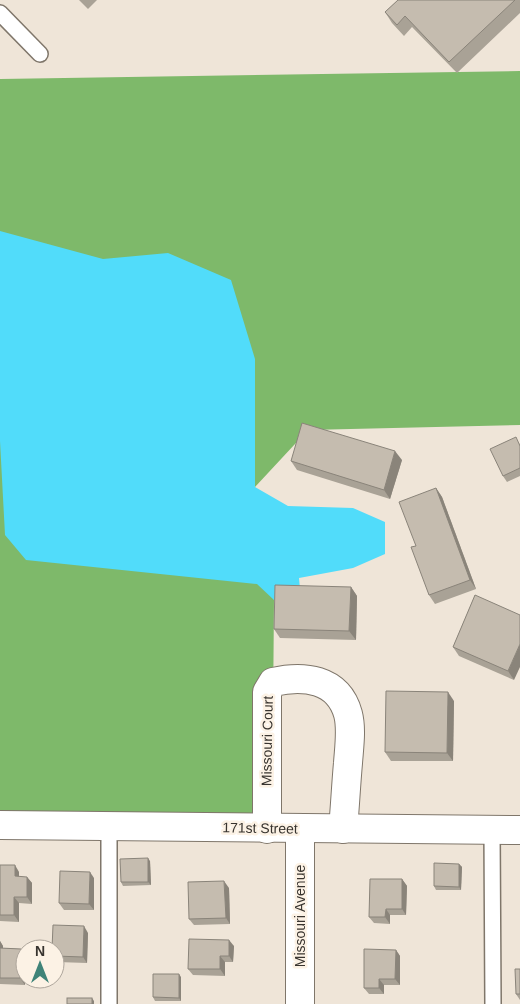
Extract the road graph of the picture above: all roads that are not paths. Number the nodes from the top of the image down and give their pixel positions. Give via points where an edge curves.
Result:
1 (0, 13) edge
2 (40, 54) dead end
3 (0, 825) edge
4 (109, 826) junction
5 (267, 828) junction
6 (343, 828) junction
7 (300, 829) junction
8 (492, 830) junction
9 (520, 830) edge
10 (109, 1004) edge
11 (300, 1004) edge
12 (493, 1004) edge

1 - 2 lane
3 - 4 street, 171st Street
4 - 5 street, 171st Street
4 - 10 lane
5 - 6 street, Missouri Court via 267,692 273,682 303,678 319,681 333,689 348,714 350,731
5 - 7 street, 171st Street
6 - 7 street, 171st Street
6 - 8 street, 171st Street
7 - 11 street, Missouri Avenue
8 - 9 street, 171st Street
8 - 12 lane

